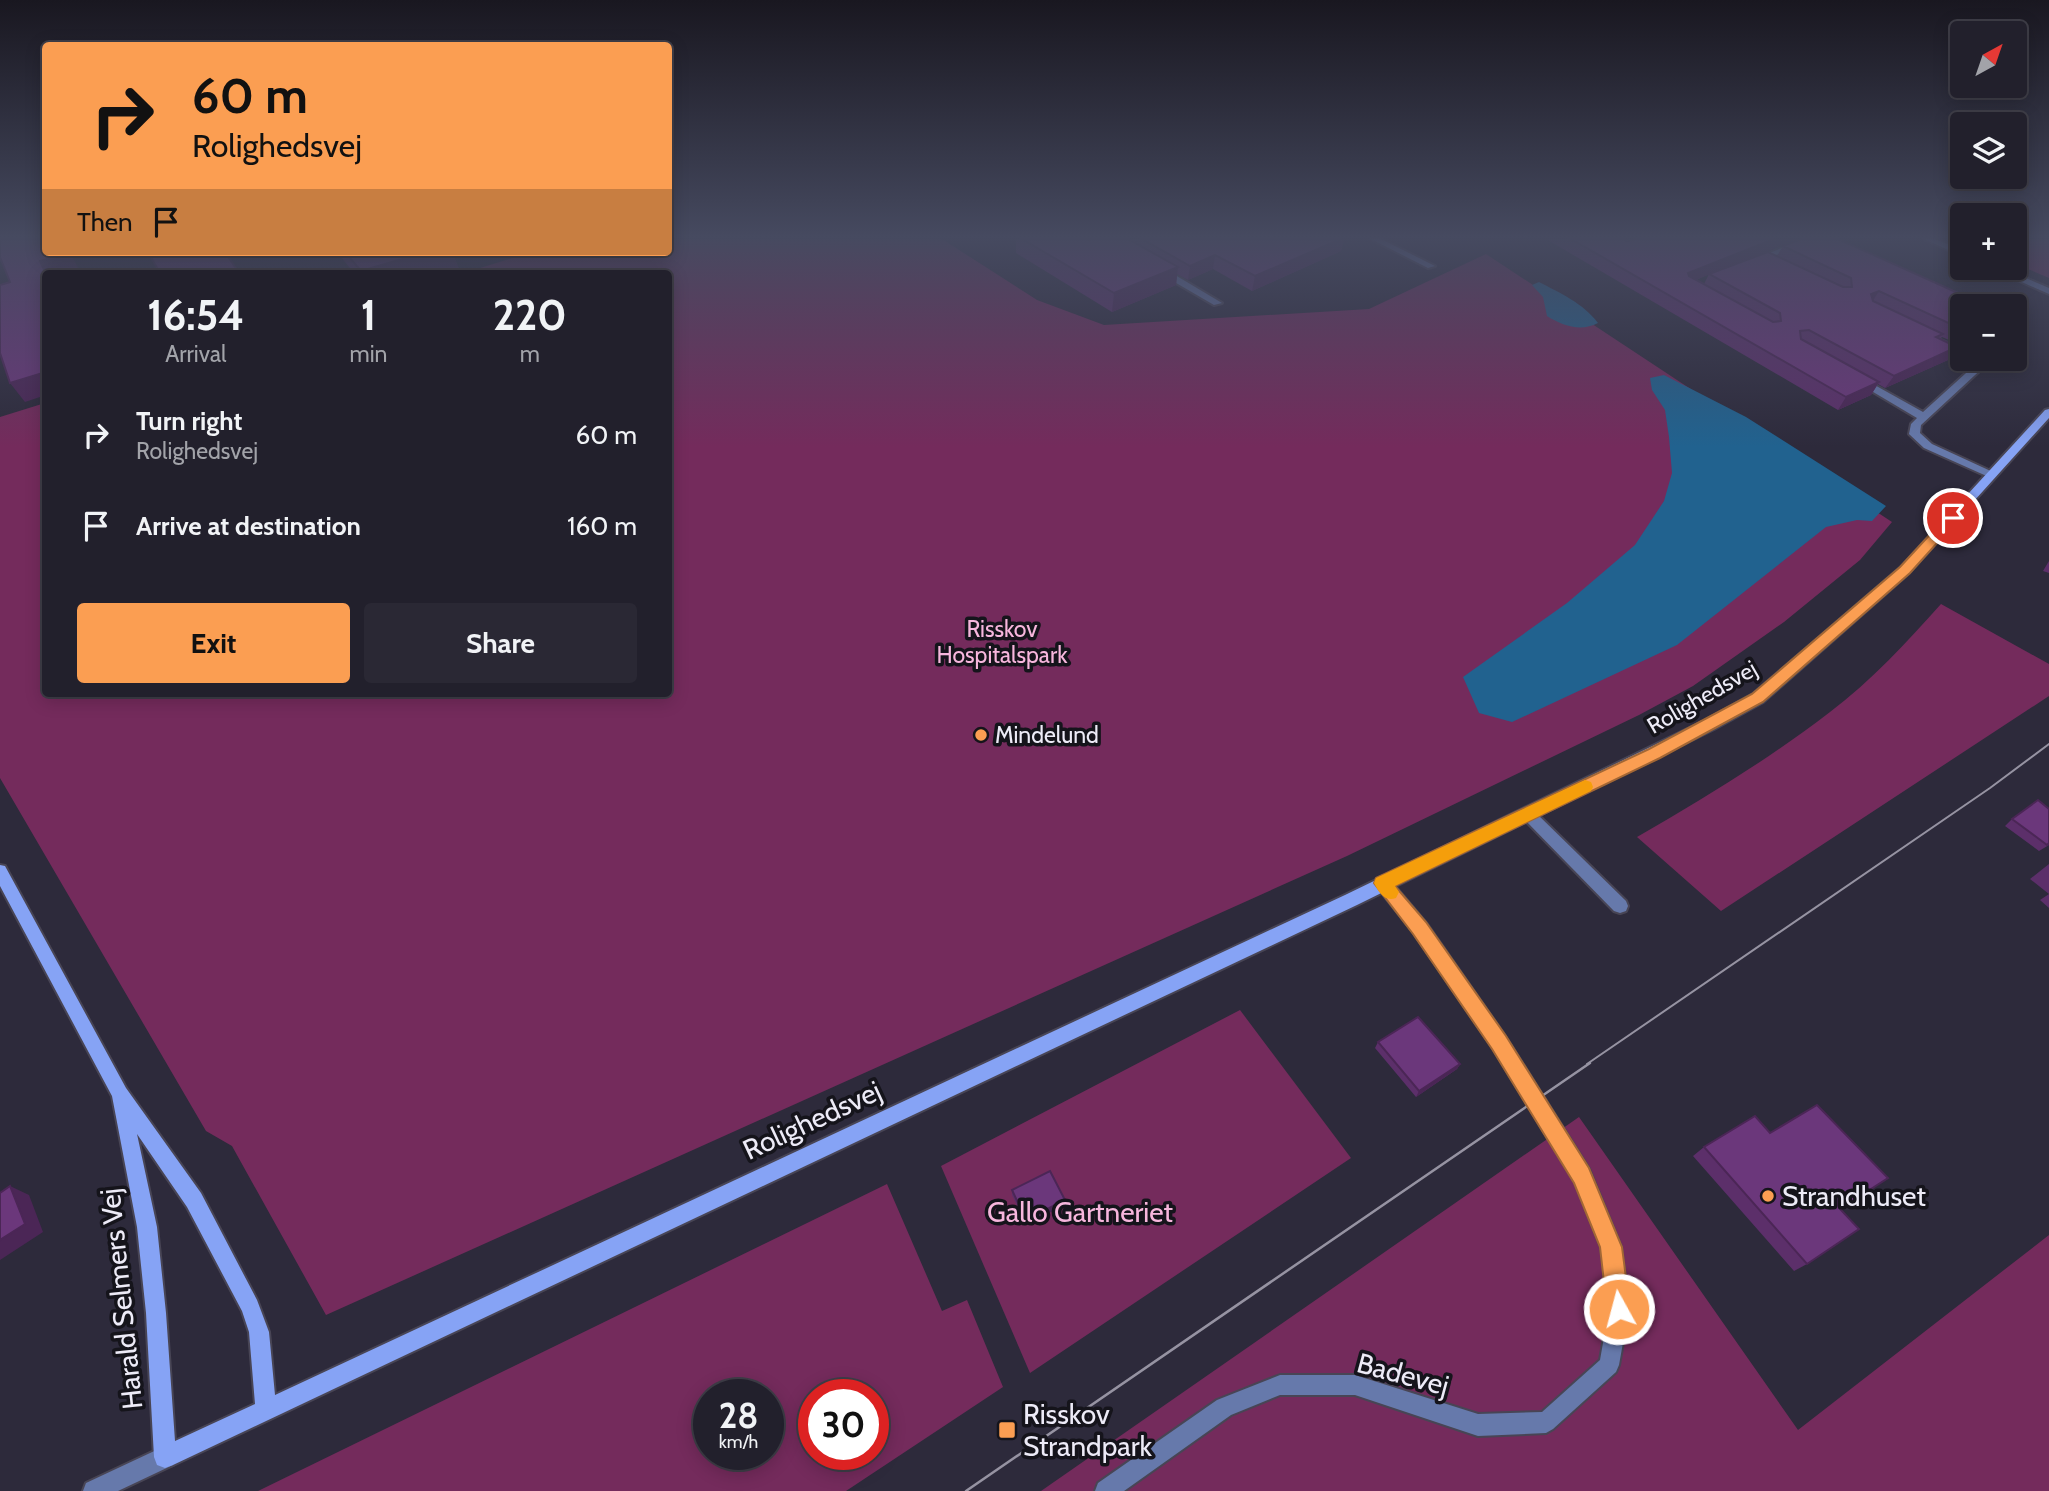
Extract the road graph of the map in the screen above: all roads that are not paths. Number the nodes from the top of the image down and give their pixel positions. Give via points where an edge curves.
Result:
1 (1927, 336) edge
2 (1950, 347) edge
3 (1971, 371) edge
4 (1844, 373) edge
5 (2049, 412) edge
6 (1923, 417) junction
7 (1991, 475) junction
8 (1528, 814) junction
9 (0, 872) edge
10 (1383, 883) junction
11 (1620, 906) dead end
12 (120, 1094) junction
13 (266, 1409) junction
14 (165, 1457) junction
15 (94, 1491) edge
16 (1106, 1491) edge

1 - 2 street
3 - 6 street
4 - 6 street
5 - 7 street, Rolighedsvej
6 - 7 street via 1913,428 1919,440
7 - 8 street, Rolighedsvej via 1905,570 1758,698 1655,754
8 - 10 street, Rolighedsvej
8 - 11 street
9 - 12 street, Harald Selmers Vej
10 - 13 street, Rolighedsvej
10 - 16 street, Badevej via 1499,1042 1582,1176 1611,1247 1619,1309 1609,1364 1546,1422 1478,1425 1355,1385 1280,1385 1224,1408
12 - 13 street, Harald Selmers Vej via 194,1200 250,1307 259,1332
12 - 14 street, Harald Selmers Vej via 147,1227
13 - 14 street, Rolighedsvej
14 - 15 street

